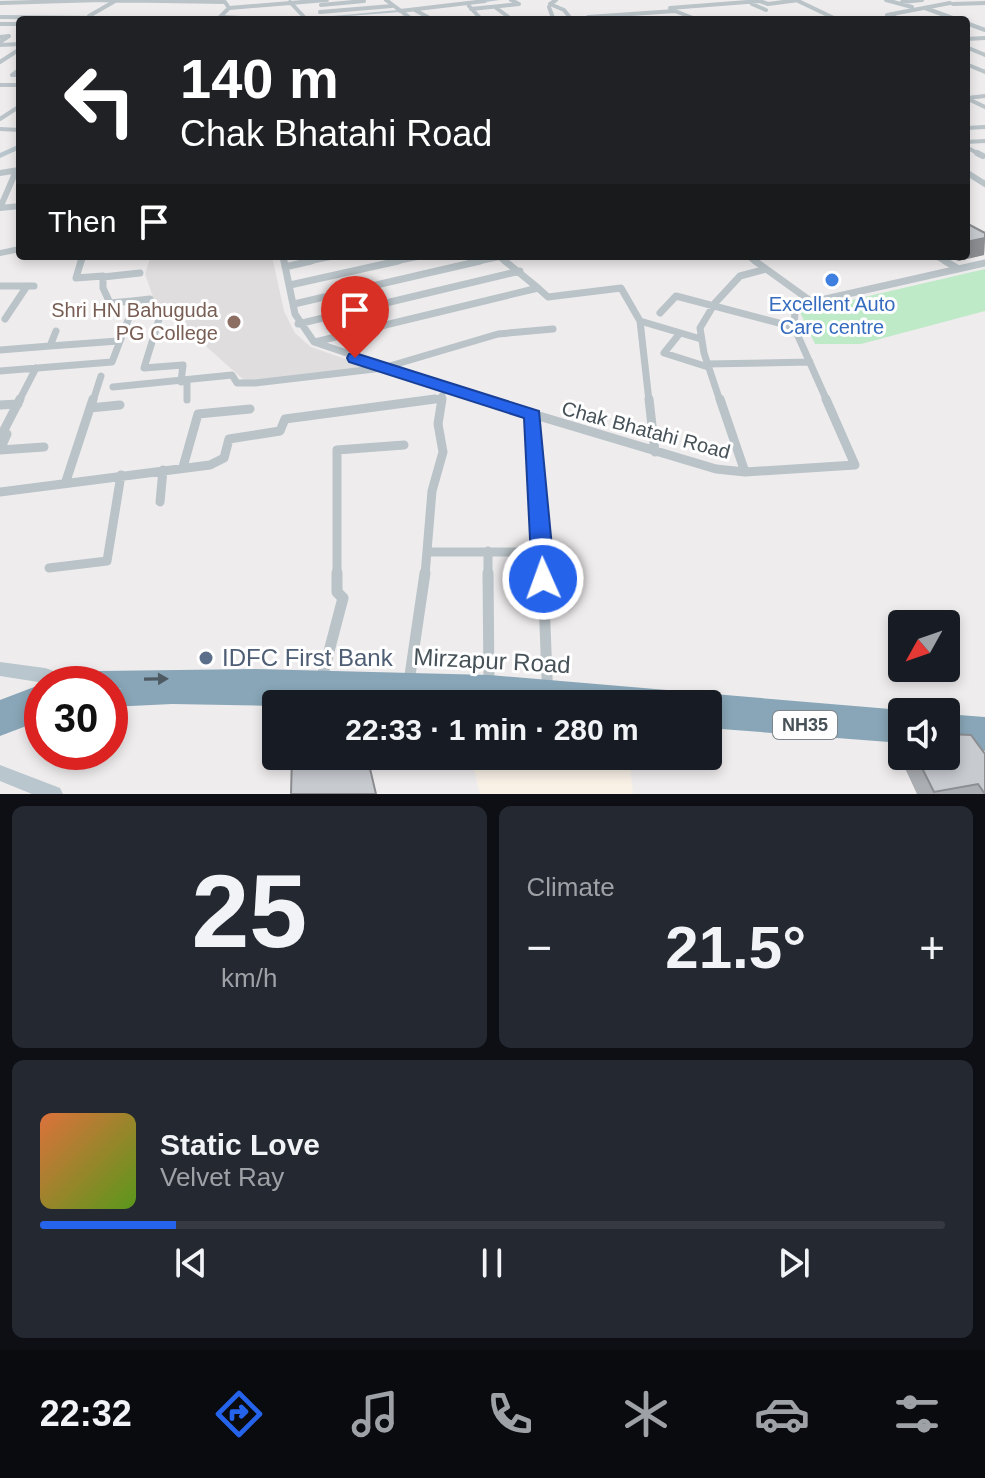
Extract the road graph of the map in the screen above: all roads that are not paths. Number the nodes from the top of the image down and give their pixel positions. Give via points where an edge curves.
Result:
1 (28, 0) edge
2 (108, 0) edge
3 (116, 0) edge
4 (245, 0) edge
5 (327, 0) edge
6 (363, 0) edge
7 (386, 0) edge
8 (498, 0) edge
9 (511, 0) edge
10 (556, 0) edge
11 (760, 0) edge
12 (798, 0) edge
13 (886, 0) edge
14 (922, 0) edge
15 (939, 0) edge
16 (142, 1) edge
17 (179, 1) edge
18 (474, 1) edge
19 (484, 1) edge
20 (192, 2) edge
21 (290, 2) edge
22 (0, 3) edge
23 (13, 3) junction
24 (466, 3) junction
25 (747, 3) junction
26 (897, 3) junction
27 (985, 3) edge
28 (770, 4) junction
29 (952, 4) junction
30 (313, 6) edge
31 (352, 6) junction
32 (392, 6) junction
33 (959, 6) dead end
34 (250, 7) junction
35 (494, 7) junction
36 (549, 7) dead end
37 (371, 8) junction
38 (784, 8) dead end
39 (919, 8) junction
40 (415, 9) junction
41 (471, 9) junction
42 (0, 10) edge
43 (227, 10) junction
44 (766, 10) dead end
45 (400, 11) junction
46 (675, 11) junction
47 (258, 13) dead end
48 (89, 16) edge
49 (121, 16) edge
50 (176, 16) edge
51 (222, 16) edge
52 (358, 16) edge
53 (407, 16) edge
54 (426, 16) edge
55 (478, 16) edge
56 (506, 16) edge
57 (552, 16) edge
58 (569, 16) edge
59 (602, 16) edge
60 (686, 16) edge
61 (830, 16) edge
62 (890, 16) edge
63 (945, 16) edge
64 (16, 109) edge
65 (0, 113) edge
66 (11, 113) junction
67 (16, 113) edge
68 (0, 119) edge
69 (16, 174) edge
70 (10, 186) junction
71 (0, 187) edge
72 (0, 208) edge
73 (82, 260) edge
74 (284, 260) edge
75 (317, 260) edge
76 (404, 260) edge
77 (482, 260) edge
78 (505, 260) edge
79 (754, 260) edge
80 (943, 260) edge
81 (985, 263) edge
82 (285, 267) junction
83 (958, 268) junction
84 (766, 269) junction
85 (520, 271) junction
86 (140, 273) dead end
87 (103, 277) junction
88 (0, 282) edge
89 (290, 285) junction
90 (538, 288) junction
91 (150, 299) dead end
92 (132, 301) junction
93 (812, 302) junction
94 (294, 304) junction
95 (713, 307) junction
96 (660, 313) dead end
97 (160, 316) dead end
98 (5, 319) dead end
99 (640, 321) junction
100 (298, 324) junction
101 (794, 327) junction
102 (553, 329) dead end
103 (56, 331) dead end
104 (680, 333) junction
105 (701, 339) junction
106 (118, 341) junction
107 (314, 342) junction
108 (50, 346) junction
109 (0, 350) edge
110 (810, 362) junction
111 (708, 366) junction
112 (36, 368) junction
113 (383, 368) junction
114 (0, 371) edge
115 (101, 376) dead end
116 (184, 381) junction
117 (113, 387) dead end
118 (449, 389) junction
119 (441, 398) junction
120 (187, 400) dead end
121 (18, 404) junction
122 (0, 405) edge
123 (120, 405) dead end
124 (90, 408) junction
125 (250, 409) dead end
126 (533, 415) junction
127 (404, 445) dead end
128 (44, 447) dead end
129 (655, 452) junction
130 (183, 467) junction
131 (163, 470) junction
132 (745, 472) junction
133 (121, 475) junction
134 (66, 481) junction
135 (0, 492) edge
136 (160, 502) dead end
137 (488, 551) junction
138 (428, 552) junction
139 (542, 552) junction
140 (49, 568) dead end
141 (0, 669) edge
142 (24, 672) edge
143 (322, 679) junction
144 (128, 680) edge
145 (408, 683) junction
146 (489, 684) junction
147 (518, 690) edge
148 (548, 690) edge
149 (128, 697) edge
150 (262, 697) edge
151 (24, 700) edge
152 (722, 707) edge
153 (0, 709) edge
154 (24, 717) edge
155 (888, 718) edge
156 (722, 720) edge
157 (960, 724) edge
158 (0, 726) edge
159 (985, 727) edge
160 (888, 732) edge
161 (960, 738) edge
162 (985, 741) edge
163 (0, 773) edge
164 (54, 794) edge

1 - 23 street
2 - 3 street
2 - 23 street
3 - 16 street
3 - 48 street
4 - 34 street
5 - 30 street
6 - 31 street
6 - 37 street
7 - 32 street
8 - 19 street
9 - 35 street via 519,4
10 - 58 street via 550,4
11 - 25 street
11 - 28 street
12 - 28 street
12 - 61 street
13 - 26 street
14 - 26 street
15 - 29 street
16 - 17 street
16 - 49 street
17 - 20 street
18 - 19 street
18 - 24 street
20 - 43 street via 225,2
20 - 50 street
21 - 30 street
21 - 34 street
22 - 23 street
23 - 42 street
24 - 40 street
24 - 41 street
25 - 44 street
25 - 46 street via 670,8
26 - 39 street
27 - 29 street
28 - 38 street
29 - 33 street
29 - 39 street
30 - 31 street
30 - 31 street
31 - 37 street
32 - 37 street
32 - 45 street
34 - 43 street
35 - 41 street
35 - 56 street
36 - 57 street
39 - 62 street
39 - 63 street
40 - 45 street
40 - 54 street
41 - 55 street
43 - 47 street
43 - 51 street
45 - 52 street
45 - 53 street
46 - 59 street
46 - 60 street
64 - 66 street
65 - 66 street
66 - 67 street
66 - 68 street
69 - 70 street
70 - 71 street
70 - 72 street
73 - 87 street via 76,278
74 - 82 street
75 - 82 street
76 - 89 street
77 - 94 street
78 - 85 street
79 - 84 street
80 - 83 street
81 - 83 street
82 - 89 street
83 - 93 street
84 - 93 street
84 - 95 street via 740,276
85 - 90 street
85 - 100 street
86 - 87 street
87 - 92 street via 110,303
88 - 98 street via 30,286
89 - 94 street
90 - 99 street via 548,297 621,288
90 - 107 street
91 - 92 street
92 - 106 street
93 - 101 street via 795,311
94 - 100 street
95 - 96 street via 676,296
95 - 101 street
95 - 105 street via 700,328
97 - 116 street via 144,368 183,365
99 - 104 street
99 - 129 street
100 - 107 street, Chak Bhatahi Road
101 - 110 street, Chak Bhatahi Road
102 - 113 street via 498,334
103 - 108 street
104 - 105 street
104 - 111 street via 664,353
105 - 111 street
106 - 108 street
106 - 112 street via 112,362
107 - 113 street, Chak Bhatahi Road
108 - 109 street
110 - 111 street
110 - 132 street, Chak Bhatahi Road via 855,465
111 - 132 street
112 - 114 street
112 - 121 street
113 - 116 street via 255,383 237,383 232,375
113 - 118 street, Chak Bhatahi Road
115 - 124 street
116 - 117 street
116 - 120 street
118 - 119 street
118 - 126 street, Chak Bhatahi Road
119 - 130 street via 289,418 280,431 229,439 224,458 215,463
119 - 138 street via 443,452 432,491
121 - 122 street
121 - 128 street via 0,450
123 - 124 street
124 - 134 street
125 - 130 street via 198,414
126 - 129 street, Chak Bhatahi Road
126 - 139 street
127 - 143 street via 337,450 337,592 343,598
129 - 132 street, Chak Bhatahi Road
130 - 131 street
131 - 133 street
131 - 136 street
133 - 134 street
133 - 140 street via 107,561
134 - 135 street
137 - 138 street
137 - 139 street
137 - 146 street
138 - 145 street
139 - 148 street
141 - 142 street
144 -> 143 highway, Mirzapur Road / NH35
143 - 145 highway, Mirzapur Road / NH35
145 - 146 highway, Mirzapur Road / NH35
146 - 147 highway, Mirzapur Road / NH35
149 - 150 highway, Mirzapur Road
151 - 153 highway
152 - 155 highway, Mirzapur Road / NH35
154 - 158 highway
156 - 160 highway, NH35
157 - 159 highway
161 - 162 highway
163 - 164 street

